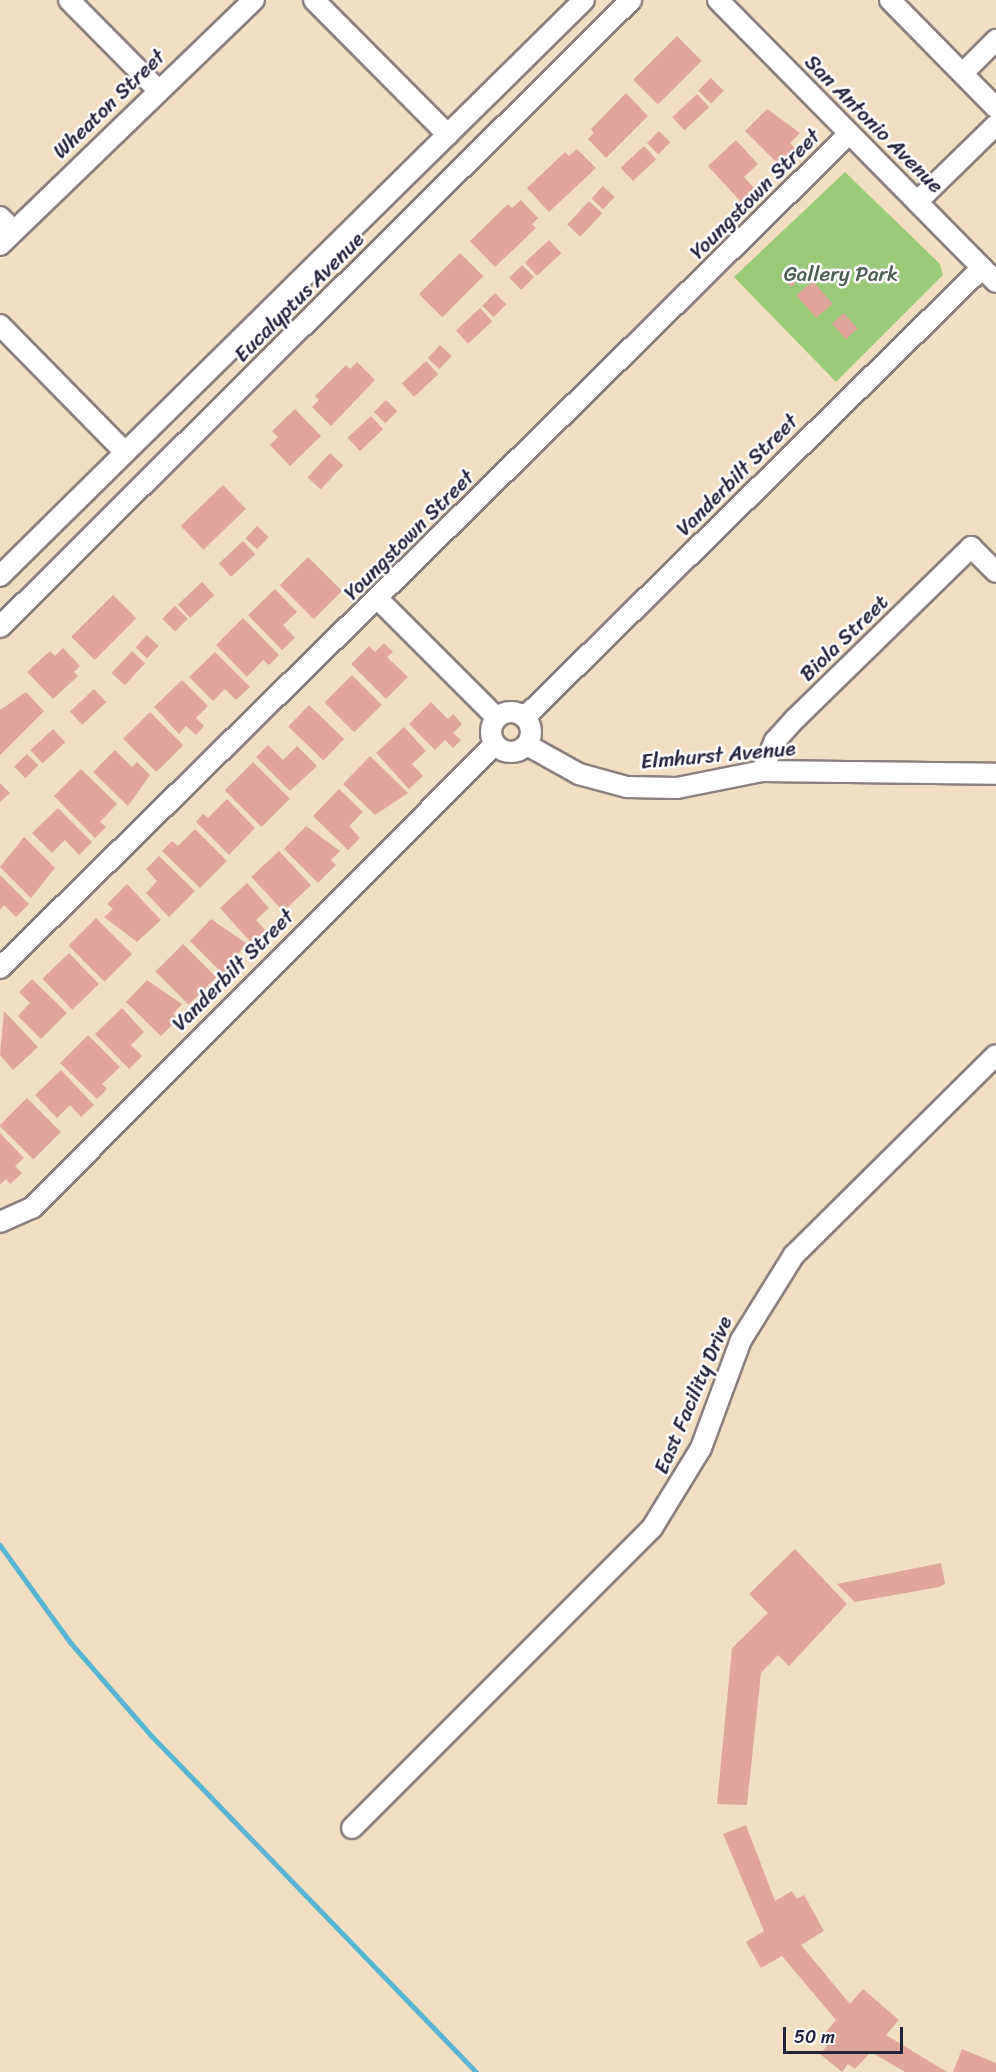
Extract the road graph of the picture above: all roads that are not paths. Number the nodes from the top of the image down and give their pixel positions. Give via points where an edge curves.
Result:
1 (69, 0) edge
2 (254, 0) edge
3 (314, 0) edge
4 (585, 0) edge
5 (631, 0) edge
6 (718, 0) edge
7 (890, 0) edge
8 (996, 40) edge
9 (963, 73) junction
10 (158, 90) junction
11 (996, 108) edge
12 (996, 125) edge
13 (849, 134) junction
14 (448, 135) junction
15 (917, 202) junction
16 (5, 231) edge
17 (982, 268) junction
18 (996, 282) edge
19 (0, 325) edge
20 (125, 452) junction
21 (996, 572) edge
22 (0, 576) edge
23 (378, 599) junction
24 (0, 627) edge
25 (525, 717) junction
26 (497, 718) junction
27 (495, 744) junction
28 (527, 745) junction
29 (762, 771) junction
30 (996, 774) edge
31 (0, 968) edge
32 (996, 1055) edge
33 (0, 1222) edge
34 (352, 1828) dead end

1 - 10 street
2 - 10 street, Wheaton Street
3 - 14 street
4 - 14 street, Eucalyptus Avenue
5 - 24 street, Eucalyptus Avenue
6 - 13 street, San Antonio Avenue
7 - 9 street
8 - 9 street
9 - 11 street
10 - 16 street, Wheaton Street
12 - 15 street
13 - 15 street, San Antonio Avenue
13 - 23 street, Youngstown Street
14 - 20 street, Eucalyptus Avenue
15 - 17 street, San Antonio Avenue
17 - 18 street, San Antonio Avenue
17 - 25 street, Vanderbilt Street
19 - 20 street
20 - 22 street, Eucalyptus Avenue
21 - 29 street, Biola Street via 971,547 796,718 775,741
23 - 26 street
23 - 31 street, Youngstown Street
25 - 26 street via 509,712
25 - 28 street via 531,730
26 - 27 street via 491,732
27 - 28 street via 509,752
27 - 33 street, Vanderbilt Street via 32,1208
28 - 29 street, Elmhurst Avenue via 579,774 627,787 676,788
29 - 30 street, Elmhurst Avenue
32 - 34 street, East Facility Drive via 794,1255 741,1340 701,1448 652,1528

